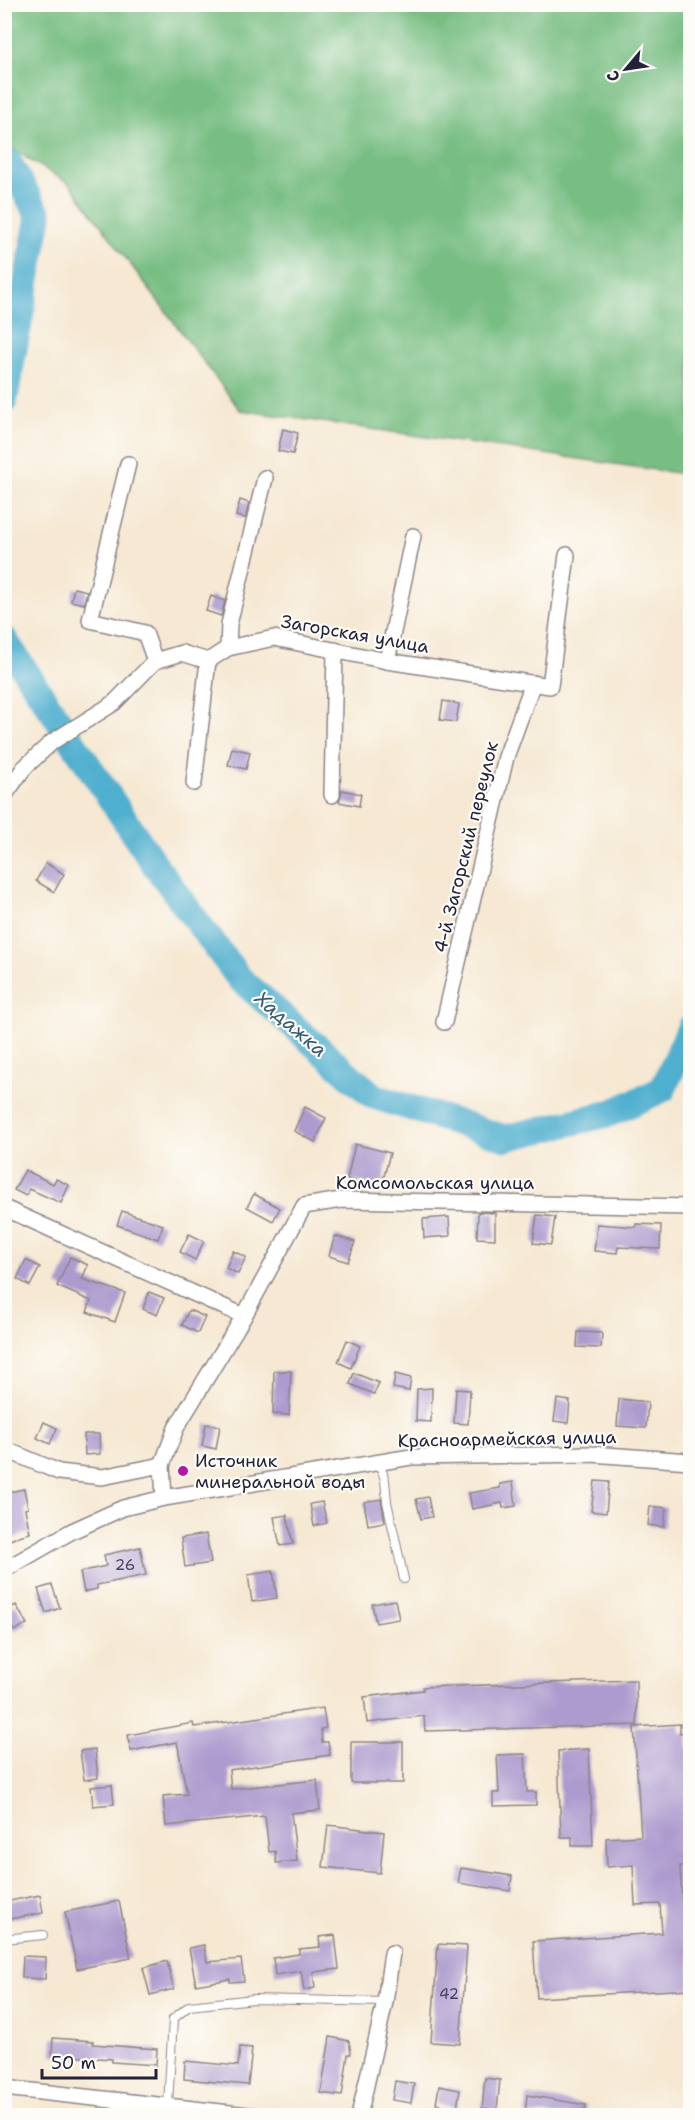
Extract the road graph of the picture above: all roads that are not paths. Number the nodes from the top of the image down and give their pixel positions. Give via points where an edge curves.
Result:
1 (128, 464) dead end
2 (265, 478) dead end
3 (413, 536) dead end
4 (567, 555) dead end
5 (228, 648) junction
6 (335, 650) junction
7 (155, 661) junction
8 (208, 661) junction
9 (387, 661) junction
10 (533, 683) junction
11 (194, 783) dead end
12 (332, 795) dead end
13 (4, 796) edge
14 (444, 1022) dead end
15 (690, 1207) edge
16 (4, 1208) edge
17 (244, 1316) junction
18 (4, 1449) edge
19 (690, 1461) edge
20 (379, 1462) junction
21 (162, 1465) junction
22 (164, 1498) junction
23 (4, 1570) edge
24 (404, 1579) dead end
25 (43, 1935) dead end
26 (4, 1939) edge
27 (392, 1953) dead end
28 (385, 2002) junction
29 (4, 2088) edge
30 (168, 2105) junction
31 (257, 2115) edge
32 (358, 2115) edge

1 - 7 street via 90,620 145,633
2 - 5 street via 229,624
3 - 9 street
4 - 10 street, Загорская улица via 550,686
5 - 6 street, Загорская улица via 274,638
5 - 8 street, Загорская улица
6 - 9 street, Загорская улица
6 - 12 street
7 - 8 street via 182,653
7 - 13 street via 114,703 52,742 24,768
8 - 11 street
9 - 10 street, Загорская улица
10 - 14 street, 4-й Загорский переулок via 506,757
15 - 17 street, Комсомольская улица via 341,1200 304,1206
16 - 17 street
17 - 21 street, Комсомольская улица via 176,1428
18 - 21 street via 59,1472 102,1477
19 - 20 street, Красноармейская улица via 591,1454 411,1457
20 - 22 street, Красноармейская улица
20 - 24 lane
21 - 22 street
22 - 23 street, Красноармейская улица via 123,1508 72,1531
25 - 26 lane
27 - 28 street
28 - 30 lane via 254,1999 189,2006 172,2019
28 - 32 street
29 - 30 street
30 - 31 street

